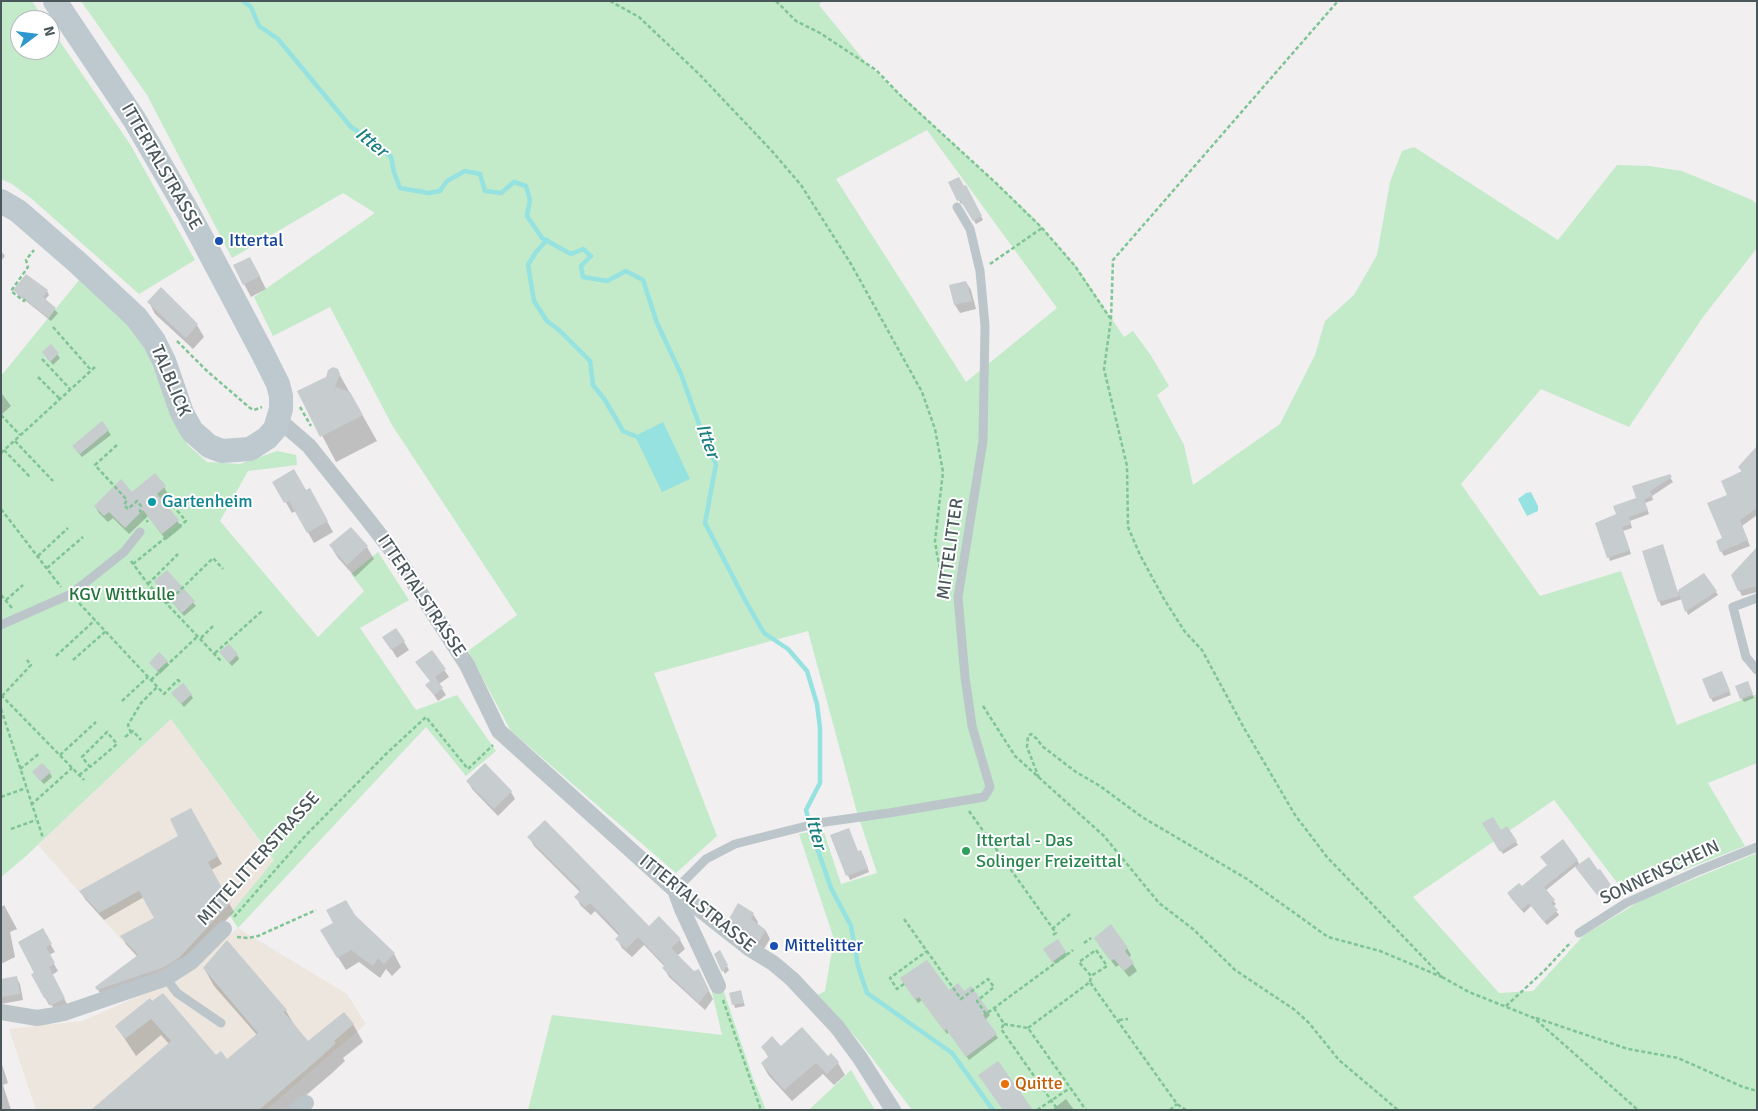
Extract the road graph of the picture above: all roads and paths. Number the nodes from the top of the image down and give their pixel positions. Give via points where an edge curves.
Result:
1 (55, 1) edge
2 (610, 1) edge
3 (776, 1) edge
4 (1338, 1) edge
5 (1, 201) edge
6 (957, 207) dead end
7 (1042, 228) junction
8 (28, 267) dead end
9 (980, 271) junction
10 (25, 299) dead end
11 (1110, 319) junction
12 (53, 327) dead end
13 (175, 339) dead end
14 (42, 359) dead end
15 (95, 367) dead end
16 (91, 370) junction
17 (38, 376) dead end
18 (70, 389) junction
19 (60, 399) junction
20 (300, 406) dead end
21 (272, 411) junction
22 (1, 415) edge
23 (313, 429) dead end
24 (20, 435) junction
25 (15, 441) junction
26 (117, 445) dead end
27 (4, 450) junction
28 (1, 453) edge
29 (30, 478) dead end
30 (53, 481) dead end
31 (164, 495) dead end
32 (1, 508) edge
33 (68, 528) dead end
34 (140, 532) joint
35 (83, 537) dead end
36 (124, 552) junction
37 (178, 554) dead end
38 (38, 556) junction
39 (132, 564) junction
40 (47, 568) junction
41 (223, 570) dead end
42 (148, 584) junction
43 (23, 586) dead end
44 (1, 594) edge
45 (70, 595) junction
46 (1757, 598) edge
47 (6, 600) junction
48 (947, 601) dead end
49 (167, 603) junction
50 (262, 611) dead end
51 (19, 617) junction
52 (95, 620) junction
53 (1, 625) edge
54 (213, 626) dead end
55 (106, 631) junction
56 (200, 637) junction
57 (215, 654) junction
58 (56, 656) dead end
59 (27, 660) dead end
60 (73, 660) dead end
61 (221, 661) dead end
62 (1757, 670) edge
63 (150, 679) junction
64 (181, 683) dead end
65 (158, 687) junction
66 (2, 695) edge
67 (122, 701) dead end
68 (980, 702) dead end
69 (1, 709) edge
70 (96, 722) dead end
71 (6, 725) junction
72 (1, 726) edge
73 (131, 733) junction
74 (125, 737) dead end
75 (142, 740) dead end
76 (496, 742) dead end
77 (40, 753) dead end
78 (60, 755) junction
79 (90, 767) junction
80 (72, 768) junction
81 (20, 770) junction
82 (79, 775) junction
83 (1039, 778) junction
84 (84, 780) dead end
85 (26, 788) junction
86 (1, 797) edge
87 (31, 805) junction
88 (967, 810) dead end
89 (36, 820) junction
90 (11, 829) dead end
91 (43, 838) dead end
92 (1757, 847) edge
93 (675, 890) junction
94 (316, 910) dead end
95 (1070, 914) dead end
96 (904, 919) dead end
97 (224, 929) junction
98 (1052, 929) junction
99 (1580, 933) joint
100 (1053, 936) dead end
101 (1091, 938) dead end
102 (1084, 943) dead end
103 (1073, 950) dead end
104 (927, 951) junction
105 (1091, 976) junction
106 (1442, 977) junction
107 (166, 978) junction
108 (1090, 982) junction
109 (904, 984) dead end
110 (718, 986) joint
111 (1505, 1006) junction
112 (994, 1008) junction
113 (1, 1012) edge
114 (1534, 1018) junction
115 (1118, 1020) junction
116 (1128, 1020) dead end
117 (221, 1023) dead end
118 (1004, 1024) junction
119 (1028, 1028) junction
120 (1070, 1088) junction
121 (1757, 1091) edge
122 (1052, 1100) junction
123 (1177, 1104) junction
124 (761, 1110) edge
125 (893, 1110) edge
126 (1037, 1110) edge
127 (1058, 1110) edge
128 (1086, 1110) edge
129 (1170, 1110) edge
130 (1186, 1110) edge
131 (1398, 1110) edge
132 (1638, 1110) edge

1 - 21 main road, ITTERTALSTRASSE via 134,119 188,212 278,384 282,408
2 - 48 path via 638,16 771,150 801,185 852,264 922,392 935,429 943,472 935,541
3 - 7 path via 796,21 876,70
4 - 11 path via 1113,260
5 - 21 main road, TALBLICK via 18,211 136,317 164,361 182,413 192,431 209,446 222,451 250,449 275,429
6 - 9 lane via 970,229
7 - 9 path
7 - 11 path via 1075,266
8 - 10 path via 11,291
9 - 93 lane, MITTELITTER via 985,326 983,441 958,597 972,726 990,787 984,796 818,823 735,844 706,859
11 - 106 path via 1104,369 1127,466 1128,527 1140,555 1185,632 1202,650 1295,815 1327,856
12 - 16 path
13 - 21 path via 250,408
14 - 18 path
15 - 16 path
16 - 18 path
17 - 19 path
18 - 19 path
19 - 24 path
20 - 23 path
21 - 93 street, ITTERTALSTRASSE via 308,446 397,558 467,665 499,731
22 - 24 path
24 - 25 path
25 - 27 path
25 - 30 path
26 - 34 path via 95,465 127,500 124,505 128,508 137,501 141,506 140,511 149,522
27 - 28 path
27 - 29 path
31 - 39 path via 186,521
32 - 38 path
33 - 38 path
34 - 36 lane
35 - 40 path
36 - 39 path
36 - 45 lane
37 - 42 path
38 - 40 path
39 - 42 path
40 - 45 path
41 - 49 path via 213,558
42 - 49 path
43 - 47 path
44 - 47 path
45 - 51 lane
45 - 52 path
46 - 62 lane via 1733,607 1746,657
47 - 51 path
49 - 56 path
50 - 57 path
51 - 53 lane
52 - 55 path
52 - 58 path
54 - 56 path
55 - 60 path
55 - 63 path
56 - 57 path
56 - 63 path
57 - 61 path
59 - 66 path via 31,665
63 - 65 path
63 - 67 path
64 - 65 path via 178,680 164,694
65 - 73 path via 141,703 128,725
66 - 78 path
68 - 83 path via 1015,756
69 - 71 path
70 - 78 path
71 - 72 path
71 - 81 path
73 - 74 path
73 - 75 path via 133,731
76 - 97 path, MITTELITTERSTRASSE via 468,769 426,717 306,835
77 - 81 path
78 - 80 path
79 - 79 path via 117,744 107,732 82,757
79 - 82 path
80 - 82 path
80 - 87 path
81 - 85 path
82 - 84 path
83 - 106 path via 1027,746 1031,734 1076,772 1142,817 1247,879 1328,937 1380,951
83 - 131 path via 1104,836 1159,903 1194,929 1235,970 1295,1010 1340,1060
85 - 86 path
85 - 87 path
87 - 89 path
88 - 98 path
89 - 90 path
89 - 91 path
92 - 99 lane, SONNENSCHEIN via 1626,903
93 - 110 street
93 - 125 street, ITTERTALSTRASSE via 792,979 837,1027
94 - 97 path via 258,936 238,937
95 - 98 path
96 - 104 path
97 - 107 street, MITTELITTERSTRASSE via 191,962
98 - 100 path via 1056,934
99 - 111 path
101 - 102 path
103 - 112 path
104 - 109 path via 890,978 897,989
104 - 112 path via 961,999 988,979 994,987 977,1001 986,1014
105 - 105 path via 1079,962 1096,950 1107,966
105 - 108 path
106 - 111 path
107 - 113 street, MITTELITTERSTRASSE via 64,1013 31,1017
107 - 117 lane via 177,993
108 - 115 path
108 - 119 path
110 - 124 path
111 - 114 path
112 - 118 path
114 - 121 path via 1628,1049 1678,1058
114 - 132 path
115 - 116 path
115 - 123 path
118 - 119 path
118 - 122 path via 1001,1029
119 - 120 path
120 - 122 path
120 - 128 path
122 - 126 path
122 - 127 path
123 - 129 path
123 - 130 path

